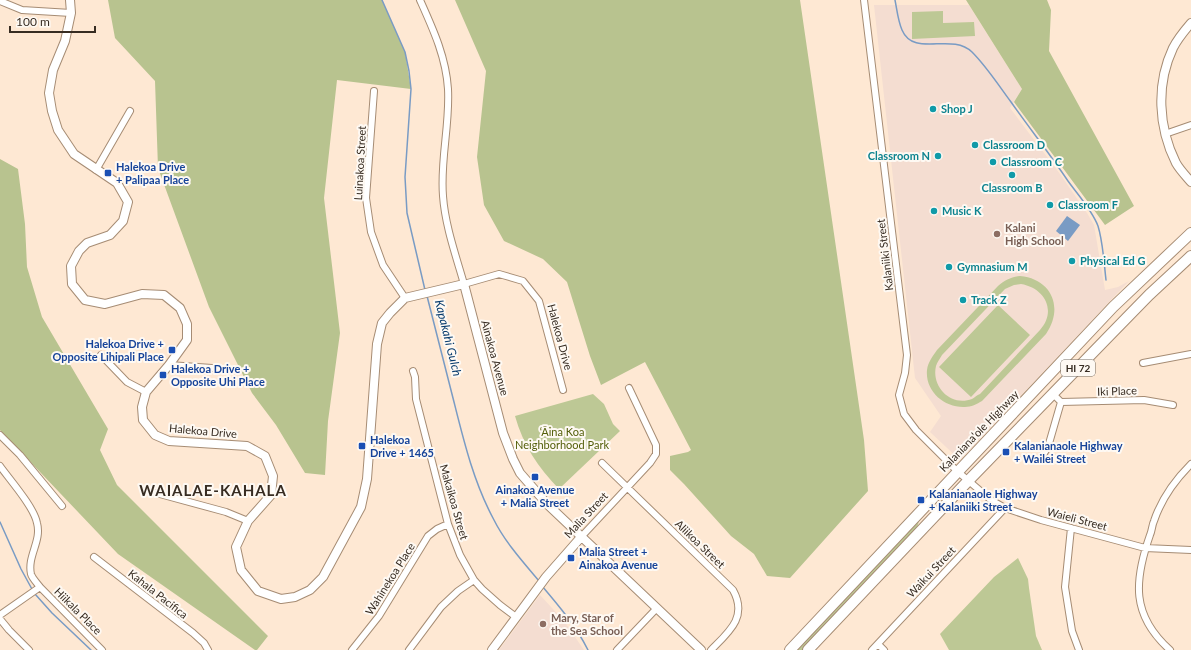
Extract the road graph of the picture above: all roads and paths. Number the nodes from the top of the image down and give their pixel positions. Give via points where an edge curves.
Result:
1 (70, 0) edge
2 (420, 0) edge
3 (864, 0) edge
4 (0, 1) edge
5 (71, 13) junction
6 (1191, 23) edge
7 (374, 91) dead end
8 (130, 111) dead end
9 (1191, 125) edge
10 (1165, 134) junction
11 (96, 170) junction
12 (1191, 182) edge
13 (1191, 233) edge
14 (1191, 256) edge
15 (464, 284) junction
16 (405, 298) junction
17 (1191, 354) edge
18 (101, 355) dead end
19 (1143, 362) dead end
20 (169, 365) junction
21 (212, 368) dead end
22 (413, 371) dead end
23 (629, 388) dead end
24 (563, 390) dead end
25 (146, 392) junction
26 (1053, 394) junction
27 (1061, 402) junction
28 (1173, 405) dead end
29 (0, 435) edge
30 (1041, 458) dead end
31 (602, 463) dead end
32 (1191, 464) edge
33 (0, 466) edge
34 (957, 472) junction
35 (968, 481) junction
36 (627, 488) junction
37 (156, 493) dead end
38 (62, 506) dead end
39 (1006, 508) junction
40 (248, 521) junction
41 (448, 524) junction
42 (1071, 528) junction
43 (582, 536) junction
44 (1145, 548) junction
45 (1191, 550) edge
46 (94, 557) dead end
47 (474, 580) junction
48 (38, 588) junction
49 (657, 608) junction
50 (0, 615) edge
51 (516, 617) junction
52 (0, 619) edge
53 (878, 644) junction
54 (29, 650) edge
55 (102, 650) edge
56 (208, 650) edge
57 (352, 650) edge
58 (409, 650) edge
59 (492, 650) edge
60 (617, 650) edge
61 (701, 650) edge
62 (711, 650) edge
63 (790, 650) edge
64 (808, 650) edge
65 (872, 650) edge
66 (884, 650) edge
67 (1080, 650) edge
68 (1170, 650) edge

1 - 5 street, Halekoa Drive
2 - 15 street, Ainakoa Avenue via 440,47 446,74 448,101 443,196
3 - 34 street, Kalaniiki Street via 907,355 899,396 908,420
4 - 5 street via 22,10
5 - 11 street, Halekoa Drive via 49,93 58,130 74,154
6 - 10 street via 1174,46 1167,62 1161,96
7 - 16 street, Luinakoa Street via 366,198 371,232 383,265
8 - 11 street
9 - 10 street
10 - 12 street via 1177,164
11 - 20 street, Halekoa Drive via 117,183 128,202 123,222 110,235 88,243 79,251 71,266 72,284 84,300 105,304 142,294 164,296 180,308 187,324 187,340
13 - 34 highway, Kalaniana’ole Highway / HI 72 via 1113,307
14 - 26 highway, HI 72 via 1149,295
15 - 16 street, Halekoa Drive
15 - 24 street, Halekoa Drive via 499,274 523,281 539,301
15 - 43 street, Ainakoa Avenue via 503,433 513,459 520,473 537,493
16 - 40 street, Halekoa Drive via 382,323 377,344 367,479 361,507 323,577 310,590 295,597 281,599 258,591 241,570 236,547
17 - 19 street
18 - 25 street via 127,382
20 - 21 street
20 - 25 street, Halekoa Drive
22 - 41 street, Makaikoa Street via 416,399
23 - 36 street, Malia Street via 657,449 653,460
25 - 40 street, Halekoa Drive via 142,407 143,420 155,435 169,441 247,446 265,456 273,476 271,495
26 - 27 street
26 - 35 highway, HI 72
27 - 28 street, Iki Place via 1144,400
27 - 30 street via 1048,447
29 - 38 street
31 - 36 street, Aliikoa Street
32 - 44 street via 1172,487 1159,510
33 - 48 street via 30,508 37,523 38,537 30,561 31,575
34 - 35 street, Kalaniiki Street
34 - 63 highway, Kalaniana’ole Highway / HI 72
35 - 39 street, Waieli Street via 991,500
35 - 64 highway, HI 72
36 - 43 street, Malia Street
36 - 62 street, Aliikoa Street via 727,584 736,596 740,609 736,621
37 - 40 street via 226,512
39 - 42 street, Waieli Street
39 - 53 street, Waikui Street
41 - 47 street, Makaikoa Street via 460,555
41 - 57 street, Wahinekoa Place via 437,528 428,536 380,616
42 - 44 street, Waieli Street
42 - 67 street via 1065,587 1072,631
43 - 49 street, Ainakoa Avenue
43 - 51 street, Malia Street via 537,588
44 - 45 street, Waieli Street
44 - 68 street via 1138,587 1140,600 1153,634
46 - 56 street, Kahala Pacifica via 192,633
47 - 51 street, Makaikoa Street via 491,598
47 - 58 street via 441,607
48 - 50 street, Hiikala Place
48 - 55 street, Hiikala Place
49 - 60 street
49 - 61 street, Ainakoa Avenue
51 - 59 street, Malia Street
52 - 54 street
53 - 65 street, Waikui Street
53 - 66 street

